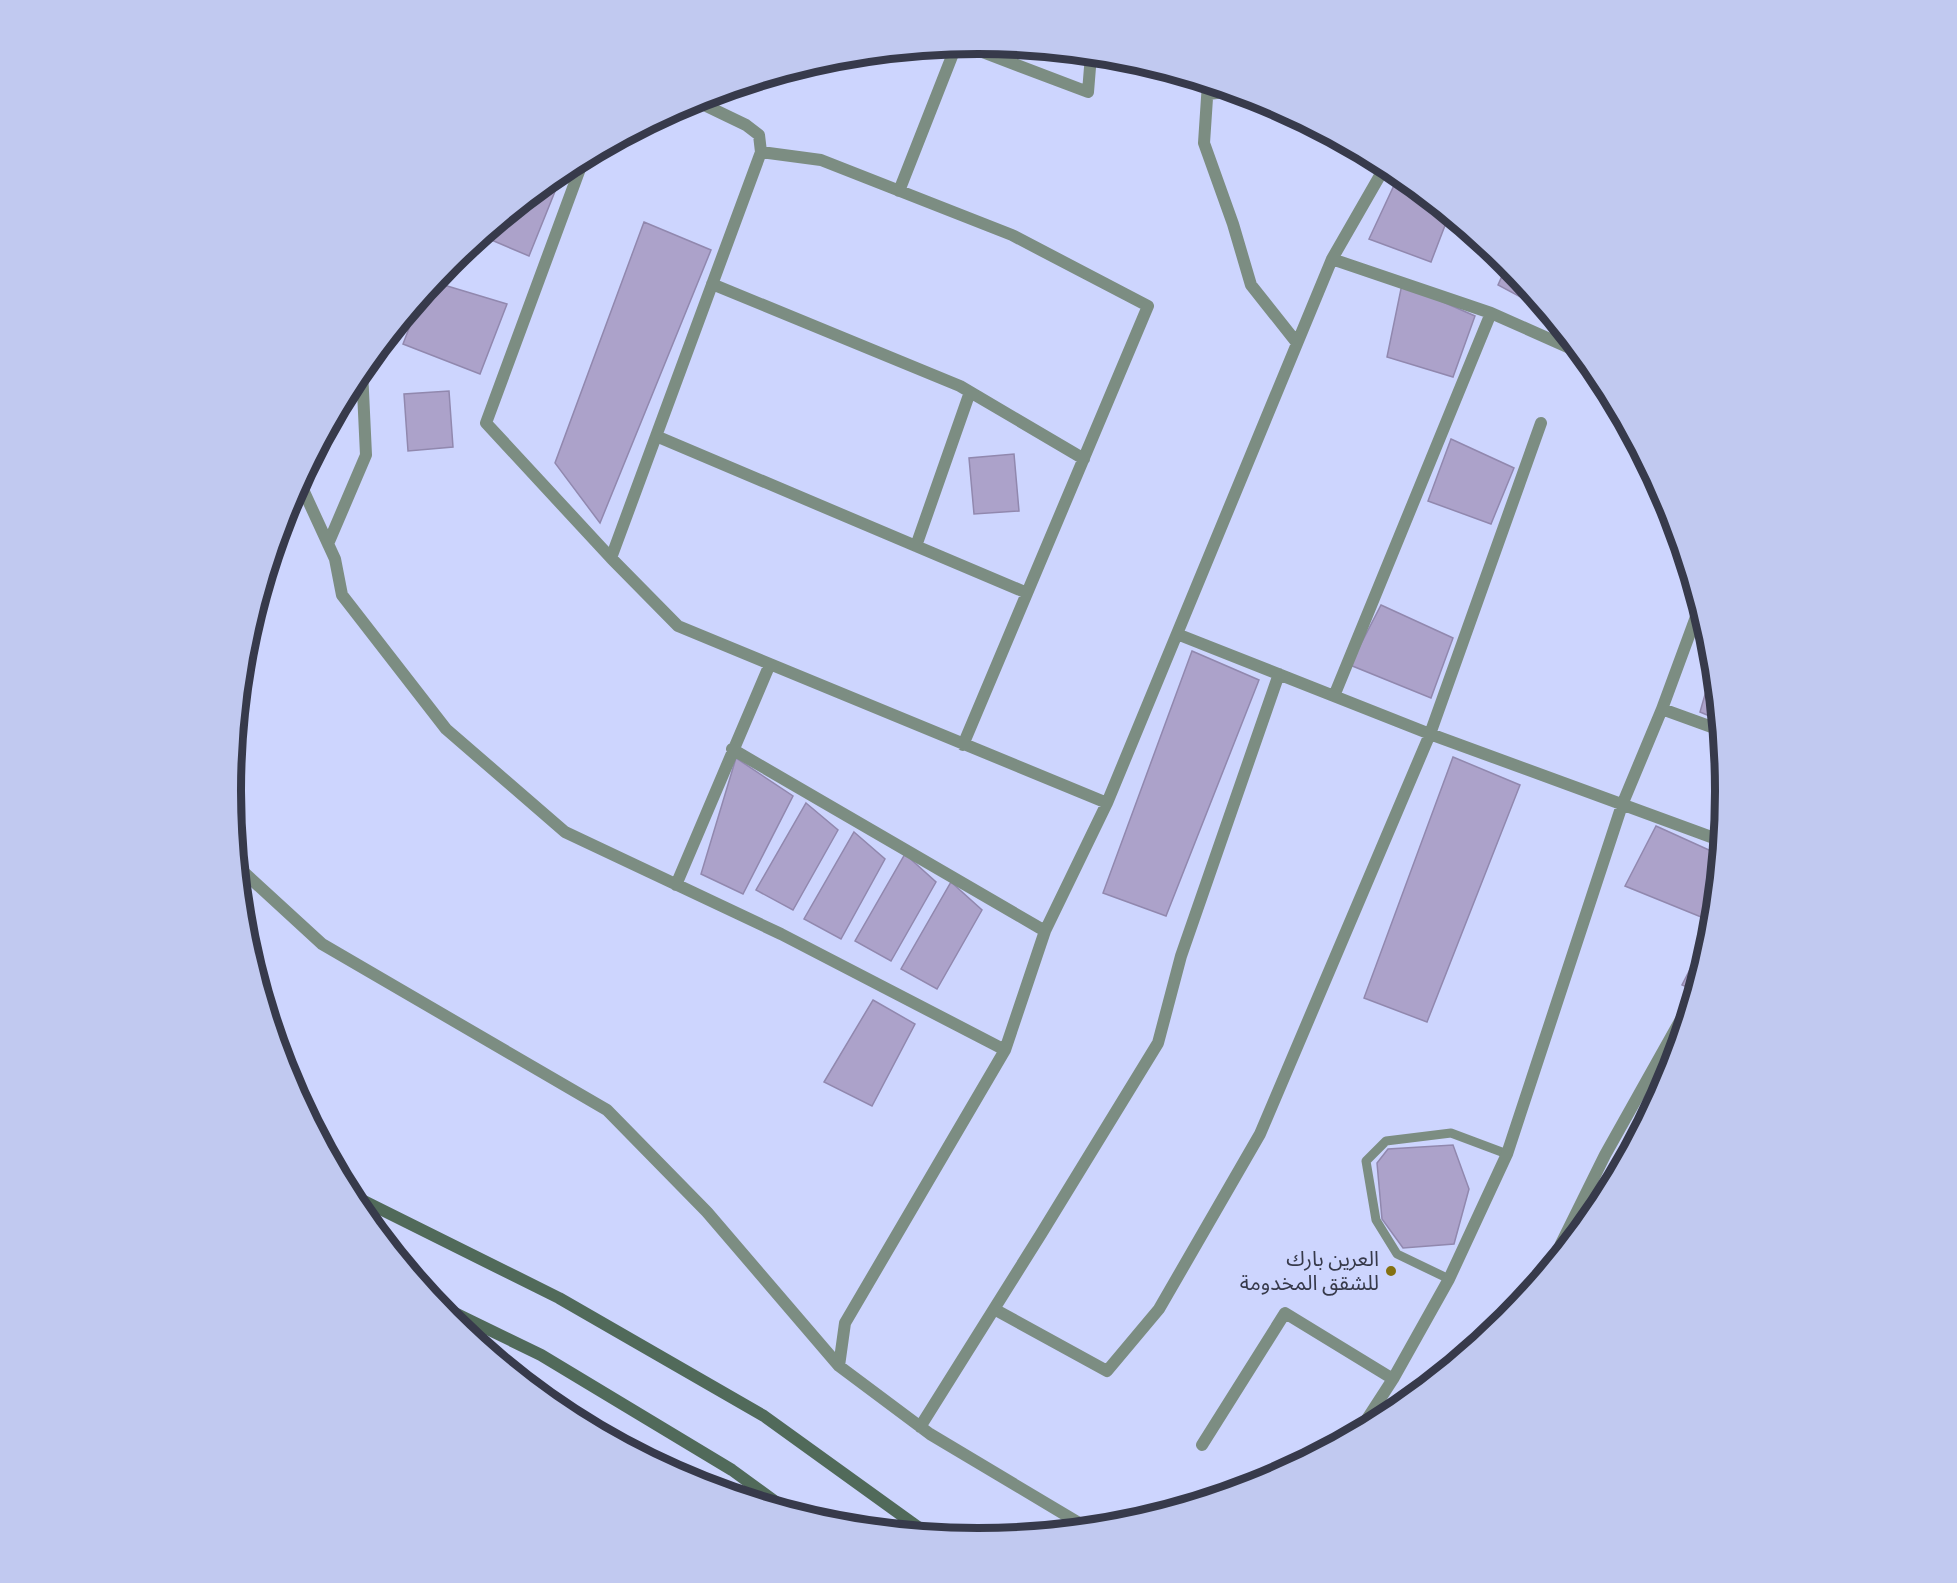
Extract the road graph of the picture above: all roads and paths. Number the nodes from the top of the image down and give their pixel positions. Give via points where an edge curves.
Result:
1 (989, 54) edge
2 (952, 55) edge
3 (1090, 63) edge
4 (1208, 91) edge
5 (707, 106) edge
6 (761, 152) junction
7 (579, 172) edge
8 (1381, 174) edge
9 (899, 191) junction
10 (1332, 259) junction
11 (712, 284) junction
12 (1491, 313) junction
13 (1297, 344) junction
14 (1566, 345) edge
15 (363, 386) edge
16 (970, 392) junction
17 (1540, 423) dead end
18 (656, 436) junction
19 (1083, 459) junction
20 (304, 493) edge
21 (328, 544) junction
22 (916, 546) junction
23 (611, 558) junction
24 (1027, 593) junction
25 (1695, 619) edge
26 (1177, 634) junction
27 (770, 664) junction
28 (1278, 674) junction
29 (1334, 696) junction
30 (1662, 710) junction
31 (1713, 727) edge
32 (1430, 734) junction
33 (963, 745) junction
34 (732, 749) junction
35 (1107, 803) junction
36 (1622, 805) junction
37 (1714, 838) edge
38 (246, 874) edge
39 (676, 885) junction
40 (1045, 931) junction
41 (1679, 1024) edge
42 (1005, 1050) junction
43 (1507, 1154) junction
44 (366, 1202) edge
45 (1561, 1243) edge
46 (1449, 1279) junction
47 (994, 1309) junction
48 (460, 1315) edge
49 (839, 1366) junction
50 (1393, 1379) junction
51 (1368, 1417) edge
52 (920, 1427) junction
53 (1202, 1445) dead end
54 (774, 1500) edge
55 (1078, 1522) edge
56 (916, 1526) edge

1 - 3 street via 1088,92
2 - 9 street
4 - 13 street via 1204,143 1251,285
5 - 6 street via 759,135
6 - 9 street via 821,160
6 - 11 street
7 - 23 street via 486,423
8 - 10 street
9 - 19 street via 1012,234 1148,306
10 - 12 street
10 - 13 street
11 - 16 street
11 - 18 street
12 - 14 street
12 - 29 street
13 - 26 street
15 - 21 street via 366,455
16 - 19 street
16 - 22 street
17 - 32 street
18 - 22 street
18 - 23 street
19 - 24 street
20 - 21 street
21 - 39 street via 342,595 446,729 565,832
22 - 24 street
23 - 27 street via 678,626
24 - 33 street
25 - 30 street
26 - 28 street
26 - 35 street
27 - 33 street
27 - 34 street
28 - 29 street
28 - 47 street via 1181,956 1158,1043
29 - 32 street
30 - 31 street
30 - 36 street
32 - 36 street
32 - 47 street via 1260,1134 1159,1309 1107,1371
33 - 35 street
34 - 39 street
34 - 40 street
35 - 40 street
36 - 37 street
36 - 43 street
38 - 49 street via 322,944 607,1110 707,1212
39 - 42 street via 781,934
40 - 42 street
41 - 45 street via 1605,1155
42 - 49 street via 845,1323
43 - 46 street
43 - 46 lane via 1451,1133 1386,1141 1366,1161 1376,1220 1397,1254
44 - 56 main road via 559,1298 764,1416
46 - 50 street
47 - 52 street
48 - 54 main road via 541,1355 732,1470
49 - 52 street
50 - 51 street
50 - 53 street via 1285,1313
52 - 55 street

